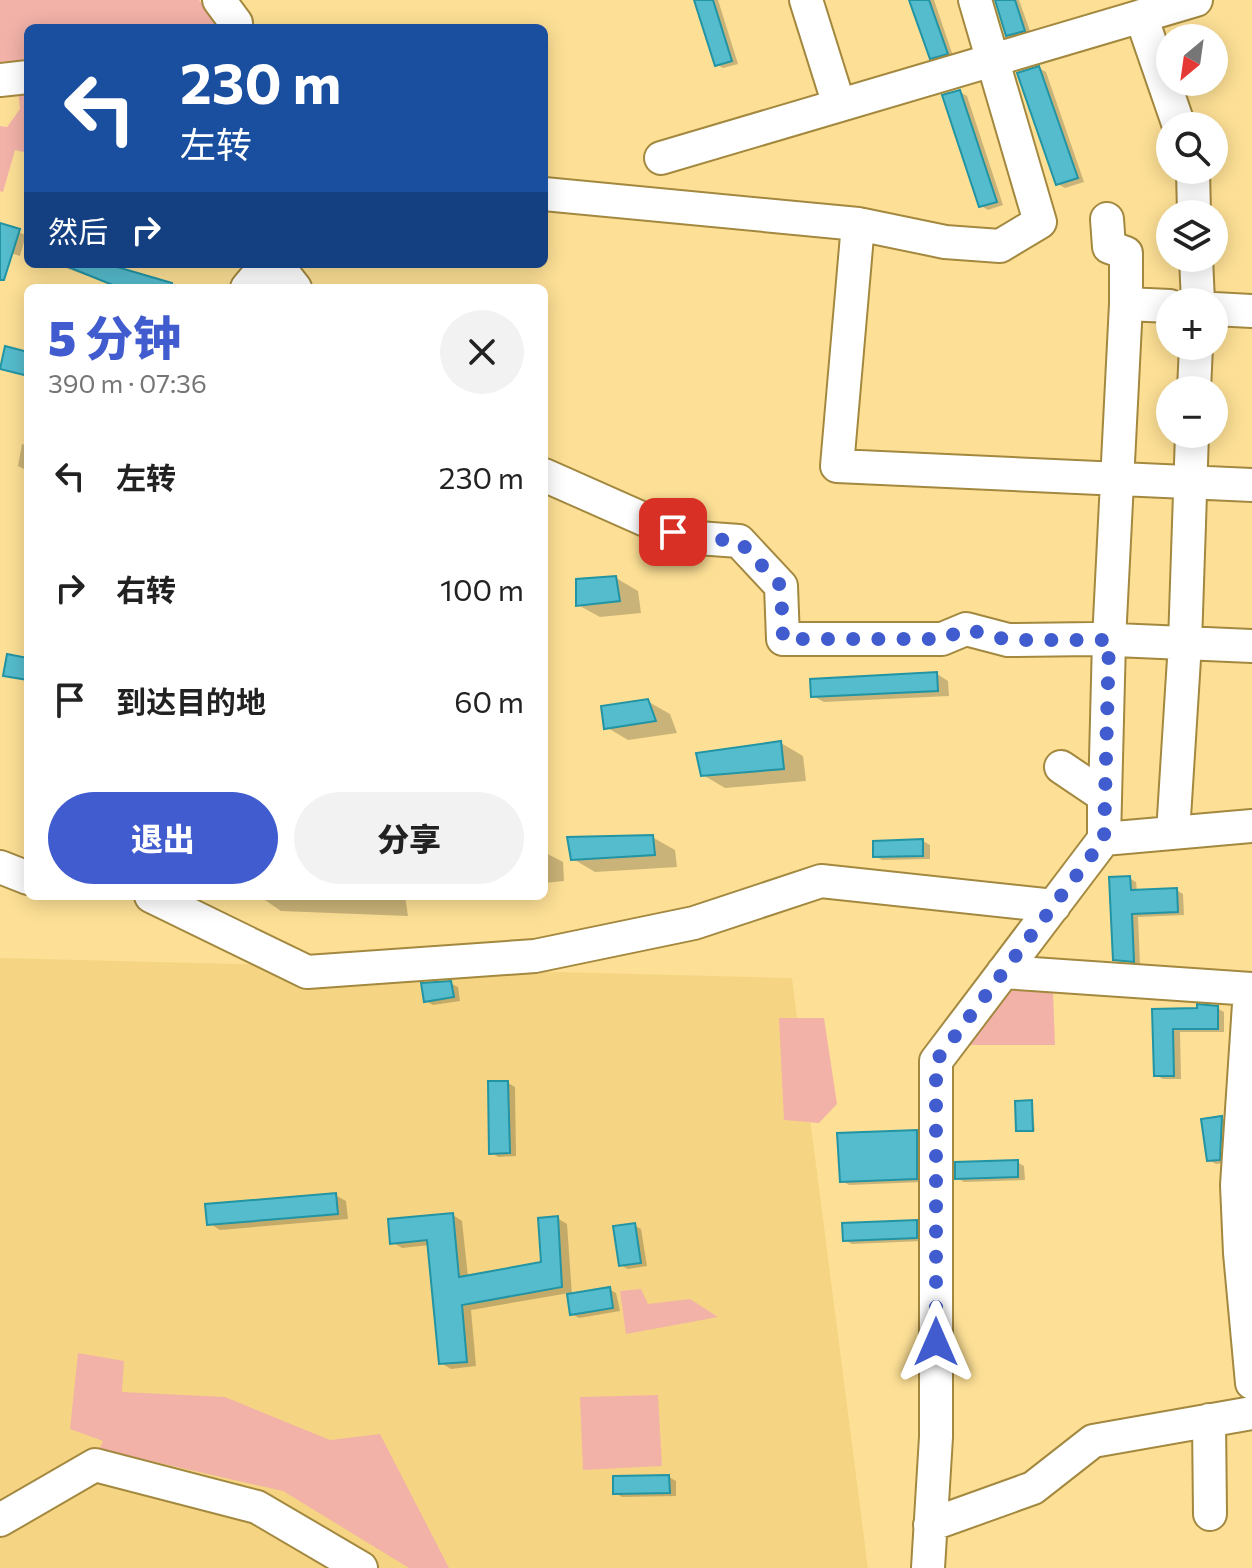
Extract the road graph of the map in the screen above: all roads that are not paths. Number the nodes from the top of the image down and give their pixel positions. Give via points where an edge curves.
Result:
1 (219, 0) edge
2 (806, 0) edge
3 (975, 0) edge
4 (1196, 0) edge
5 (1141, 16) junction
6 (236, 24) edge
7 (992, 60) junction
8 (24, 77) edge
9 (0, 80) edge
10 (839, 105) junction
11 (1174, 112) edge
12 (661, 158) dead end
13 (548, 194) edge
14 (1107, 219) dead end
15 (858, 224) junction
16 (264, 268) edge
17 (279, 268) edge
18 (250, 284) edge
19 (292, 284) edge
20 (1126, 304) junction
21 (1156, 305) edge
22 (1228, 310) edge
23 (1252, 311) edge
24 (1191, 448) edge
25 (548, 477) edge
26 (1117, 478) junction
27 (1190, 482) junction
28 (1252, 485) edge
29 (1109, 640) junction
30 (1185, 643) junction
31 (1252, 646) edge
32 (1061, 767) dead end
33 (1252, 826) edge
34 (1173, 833) junction
35 (1104, 839) junction
36 (0, 867) edge
37 (24, 877) edge
38 (0, 879) edge
39 (24, 879) edge
40 (159, 900) edge
41 (1054, 906) junction
42 (1003, 972) junction
43 (1251, 989) edge
44 (1246, 1252) edge
45 (1252, 1383) edge
46 (1252, 1413) edge
47 (1209, 1420) junction
48 (1210, 1514) dead end
49 (0, 1520) edge
50 (930, 1525) junction
51 (361, 1568) edge
52 (928, 1568) edge

1 - 6 street
2 - 10 street
3 - 7 street
4 - 5 street
5 - 7 street
5 - 11 street
7 - 10 street
7 - 15 street via 1040,222 1000,246 945,242
8 - 9 street
10 - 12 street
13 - 15 street
14 - 20 street via 1109,247 1126,253
15 - 26 street via 837,466
16 - 18 street
17 - 19 street
20 - 21 street
20 - 26 street
22 - 23 street
24 - 27 street
25 - 29 street via 684,537 739,541 781,586 783,639 942,639 966,629 1008,640
26 - 27 street
26 - 29 street
27 - 28 street
27 - 30 street
29 - 30 street
29 - 35 street
30 - 31 street
30 - 34 street
32 - 35 street via 1104,796
33 - 34 street
34 - 35 street
35 - 41 street
36 - 37 street
38 - 39 street
40 - 41 street via 307,972 535,956 694,923 821,881
41 - 42 street
42 - 43 street
42 - 50 street via 936,1061 936,1437
43 - 44 street via 1237,1185
44 - 45 street
46 - 47 street
47 - 48 street
47 - 50 street via 1093,1441 1033,1488
49 - 51 street via 95,1465 257,1507
50 - 52 street

